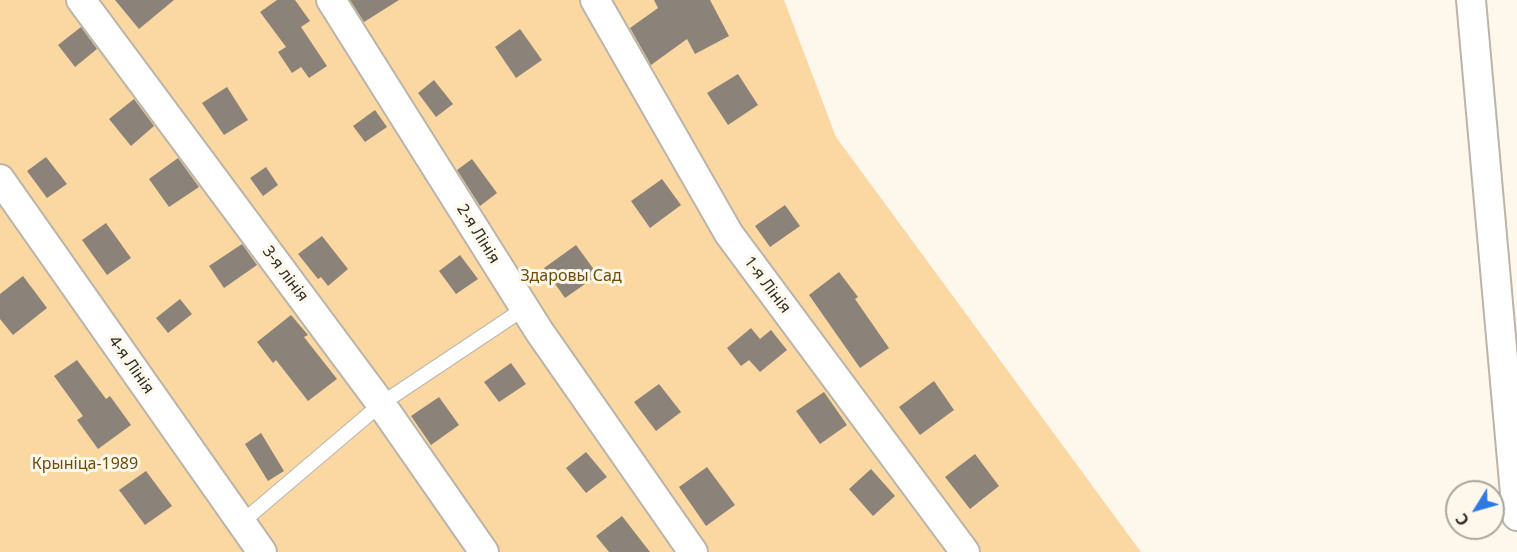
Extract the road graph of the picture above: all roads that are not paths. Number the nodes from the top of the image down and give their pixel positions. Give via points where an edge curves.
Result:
1 (81, 0) edge
2 (332, 0) edge
3 (595, 0) edge
4 (1471, 0) edge
5 (0, 179) edge
6 (22, 210) junction
7 (525, 308) junction
8 (381, 404) junction
9 (1517, 516) edge
10 (241, 523) junction
11 (240, 552) edge
12 (262, 552) edge
13 (484, 552) edge
14 (693, 552) edge
15 (965, 552) edge

1 - 8 street, 3-я лінія
2 - 7 street, 2-я Лінія
3 - 15 street, 1-я Лінія via 729,234
4 - 9 street
5 - 6 street, 4-я Лінія
6 - 10 street, 4-я Лінія
6 - 11 street via 49,279
7 - 8 lane
7 - 14 street, 2-я Лінія
8 - 10 lane
8 - 13 street, 3-я лінія
10 - 12 street, 4-я Лінія

